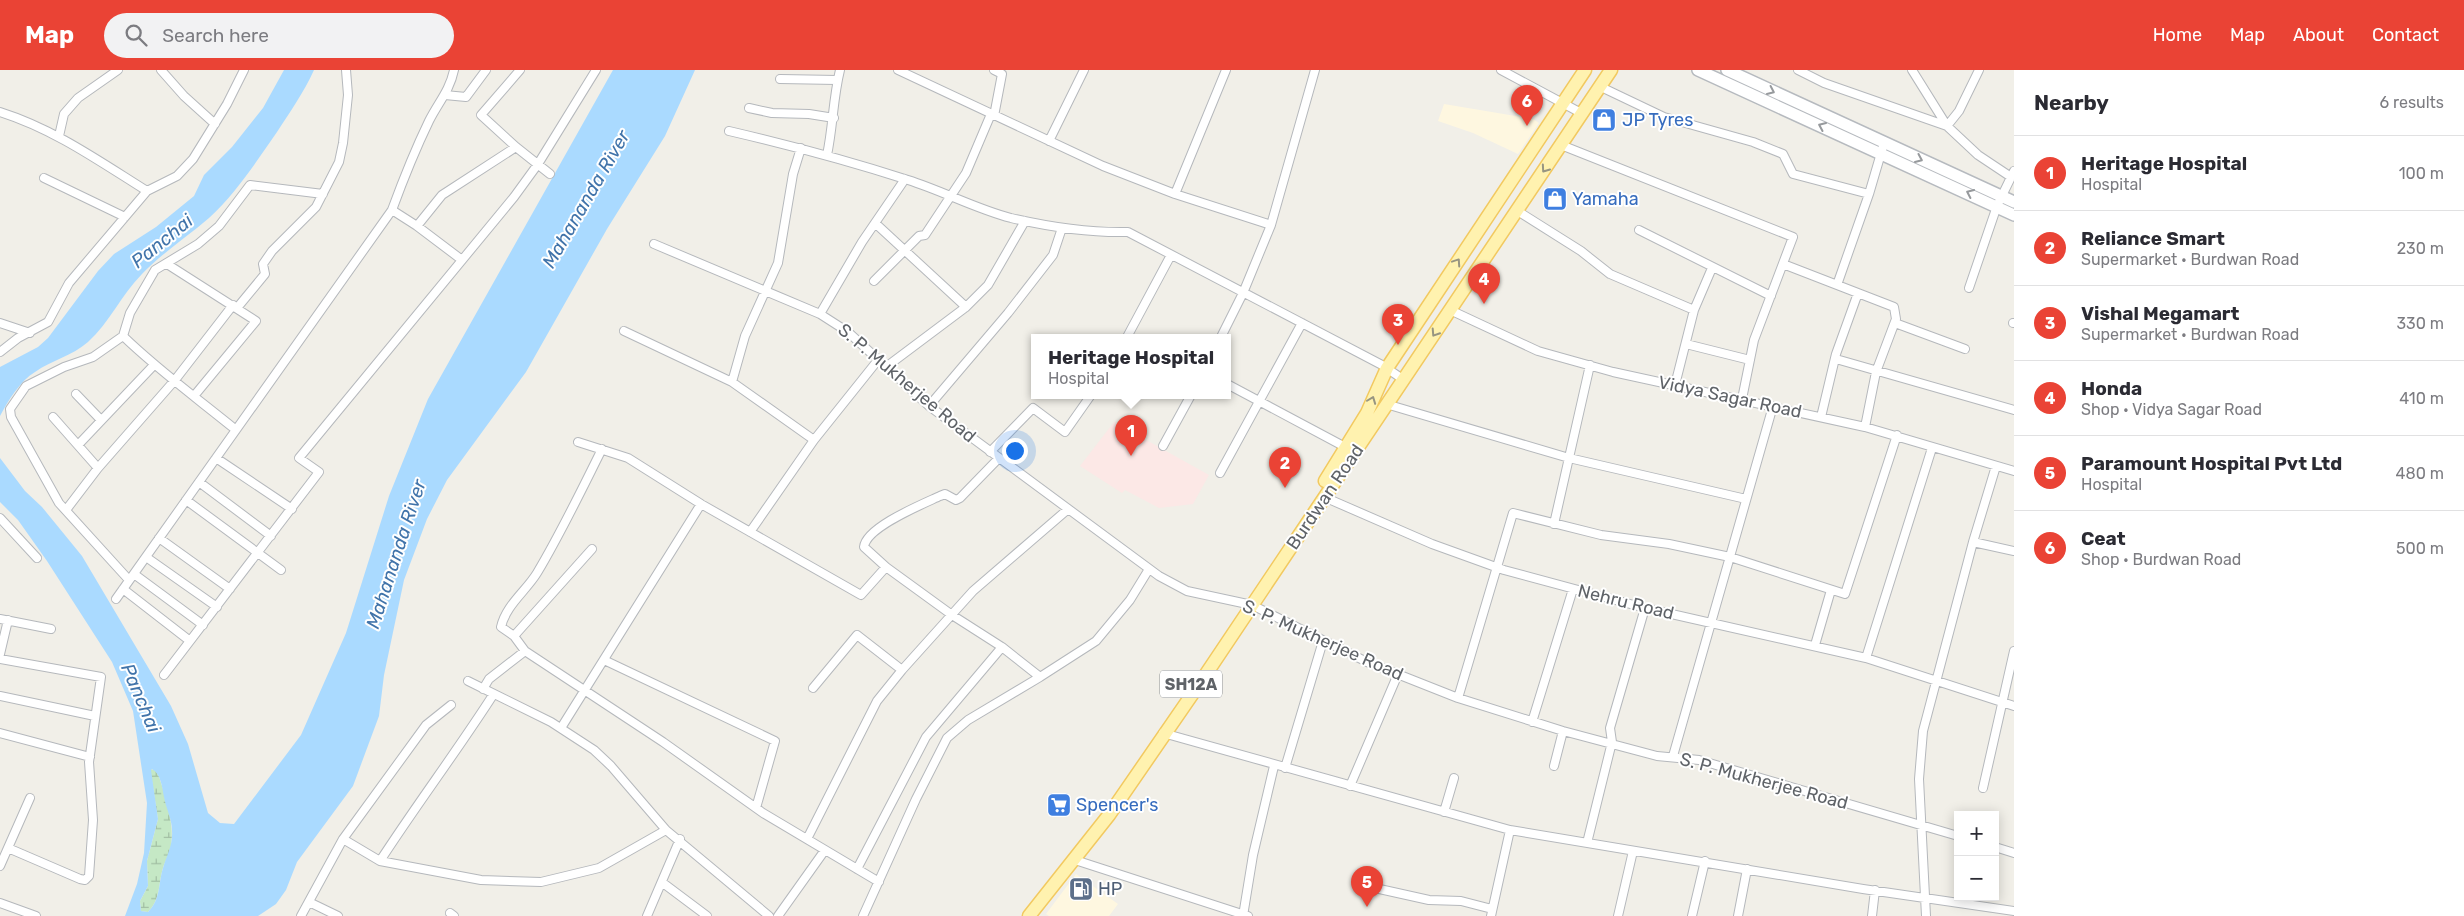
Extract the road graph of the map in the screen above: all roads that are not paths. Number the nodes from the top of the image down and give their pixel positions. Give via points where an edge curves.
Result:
1 (118, 70) edge
2 (161, 70) edge
3 (244, 70) edge
4 (346, 70) edge
5 (454, 70) edge
6 (486, 70) edge
7 (520, 70) edge
8 (596, 70) edge
9 (840, 70) edge
10 (898, 70) edge
11 (994, 70) edge
12 (1084, 70) edge
13 (1226, 70) edge
14 (1315, 70) edge
15 (1501, 70) edge
16 (1585, 70) edge
17 (1611, 70) edge
18 (1698, 70) edge
19 (1727, 70) edge
20 (1798, 70) edge
21 (1912, 70) edge
22 (1979, 70) edge
23 (1003, 72) edge
24 (780, 79) dead end
25 (837, 80) junction
26 (1601, 87) junction
27 (445, 95) junction
28 (1563, 103) junction
29 (749, 108) dead end
30 (0, 112) edge
31 (1583, 114) junction
32 (992, 115) junction
33 (834, 118) junction
34 (214, 124) junction
35 (1948, 126) junction
36 (729, 131) dead end
37 (59, 136) junction
38 (1049, 141) junction
39 (1561, 145) junction
40 (516, 147) junction
41 (801, 148) junction
42 (1882, 148) junction
43 (827, 155) junction
44 (538, 164) junction
45 (550, 174) dead end
46 (2012, 174) edge
47 (44, 178) dead end
48 (905, 179) junction
49 (147, 190) junction
50 (323, 194) junction
51 (1175, 194) junction
52 (1869, 194) junction
53 (952, 196) junction
54 (1999, 201) junction
55 (2014, 202) edge
56 (392, 210) junction
57 (1516, 210) junction
58 (2014, 215) edge
59 (125, 217) junction
60 (1025, 221) junction
61 (875, 223) junction
62 (1270, 225) junction
63 (417, 226) junction
64 (1062, 228) junction
65 (1639, 230) dead end
66 (654, 244) dead end
67 (905, 250) junction
68 (1171, 255) junction
69 (462, 260) junction
70 (167, 264) junction
71 (1783, 264) junction
72 (1712, 268) junction
73 (874, 282) dead end
74 (1837, 285) junction
75 (1970, 288) dead end
76 (766, 290) junction
77 (1243, 293) junction
78 (1858, 293) junction
79 (1771, 296) junction
80 (235, 307) junction
81 (966, 307) junction
82 (1450, 310) junction
83 (1694, 310) junction
84 (820, 314) junction
85 (1895, 322) junction
86 (0, 323) edge
87 (1302, 323) junction
88 (624, 331) dead end
89 (30, 333) junction
90 (1129, 334) edge
91 (1222, 334) edge
92 (122, 336) junction
93 (1686, 344) junction
94 (1965, 349) dead end
95 (0, 352) edge
96 (1836, 359) junction
97 (878, 360) junction
98 (1750, 360) junction
99 (1590, 365) junction
100 (153, 366) junction
101 (886, 367) junction
102 (1387, 368) junction
103 (1876, 372) junction
104 (174, 380) junction
105 (1404, 380) junction
106 (732, 382) junction
107 (1675, 385) junction
108 (1231, 386) edge
109 (76, 394) dead end
110 (194, 396) junction
111 (1088, 399) edge
112 (1189, 399) edge
113 (1742, 400) junction
114 (1259, 402) junction
115 (1386, 404) junction
116 (929, 406) junction
117 (1773, 406) junction
118 (2014, 410) edge
119 (53, 417) dead end
120 (1821, 417) junction
121 (102, 420) junction
122 (1865, 427) junction
123 (236, 430) junction
124 (1897, 436) junction
125 (814, 440) junction
126 (578, 442) dead end
127 (78, 445) junction
128 (1163, 446) dead end
129 (1347, 448) junction
130 (1932, 448) junction
131 (602, 449) junction
132 (990, 452) junction
133 (216, 458) junction
134 (1569, 458) junction
135 (998, 459) junction
136 (1996, 466) junction
137 (98, 468) junction
138 (2014, 471) edge
139 (1220, 473) dead end
140 (199, 482) junction
141 (1320, 495) junction
142 (1746, 499) junction
143 (186, 500) junction
144 (701, 504) junction
145 (292, 508) junction
146 (66, 510) junction
147 (1067, 510) junction
148 (0, 518) edge
149 (1554, 524) junction
150 (750, 532) junction
151 (271, 536) junction
152 (159, 538) junction
153 (1973, 542) junction
154 (592, 549) dead end
155 (2014, 551) edge
156 (258, 552) junction
157 (146, 557) junction
158 (1730, 557) junction
159 (37, 558) dead end
160 (1497, 566) junction
161 (886, 567) junction
162 (1149, 569) junction
163 (282, 570) dead end
164 (132, 577) junction
165 (123, 589) junction
166 (230, 589) junction
167 (1573, 589) junction
168 (1831, 590) junction
169 (116, 599) dead end
170 (1248, 604) junction
171 (216, 606) junction
172 (1645, 608) junction
173 (952, 615) junction
174 (4, 620) edge
175 (1711, 622) junction
176 (203, 625) junction
177 (52, 629) dead end
178 (514, 636) junction
179 (190, 641) junction
180 (1323, 641) junction
181 (1815, 645) junction
182 (1002, 647) junction
183 (525, 651) junction
184 (0, 654) edge
185 (2014, 654) edge
186 (1866, 658) junction
187 (0, 659) edge
188 (604, 660) junction
189 (902, 670) junction
190 (1398, 674) junction
191 (164, 675) dead end
192 (1040, 678) junction
193 (1936, 680) junction
194 (468, 681) dead end
195 (813, 688) dead end
196 (483, 689) junction
197 (585, 690) junction
198 (493, 695) junction
199 (0, 696) edge
200 (1458, 698) junction
201 (2001, 702) junction
202 (451, 706) dead end
203 (2014, 706) edge
204 (96, 716) junction
205 (1532, 722) junction
206 (561, 728) junction
207 (1563, 731) junction
208 (0, 733) edge
209 (1162, 733) junction
210 (1612, 742) junction
211 (1673, 756) junction
212 (90, 757) junction
213 (1274, 766) junction
214 (1554, 766) dead end
215 (1285, 768) junction
216 (1454, 778) dead end
217 (1350, 786) junction
218 (1983, 788) dead end
219 (30, 798) dead end
220 (756, 808) junction
221 (1444, 812) junction
222 (1920, 824) junction
223 (666, 830) junction
224 (1510, 830) junction
225 (1954, 835) edge
226 (680, 839) junction
227 (807, 839) junction
228 (343, 840) junction
229 (1587, 843) junction
230 (8, 848) junction
231 (1999, 849) edge
232 (825, 850) junction
233 (1633, 851) junction
234 (2014, 853) edge
235 (1075, 860) junction
236 (380, 861) junction
237 (1705, 861) junction
238 (0, 866) edge
239 (857, 869) junction
240 (1747, 870) junction
241 (879, 882) junction
242 (663, 883) junction
243 (1376, 888) dead end
244 (1875, 890) junction
245 (1925, 897) junction
246 (309, 902) junction
247 (0, 903) edge
248 (2014, 911) edge
249 (1492, 912) edge
250 (36, 916) edge
251 (301, 916) edge
252 (338, 916) edge
253 (646, 916) edge
254 (707, 916) edge
255 (769, 916) edge
256 (778, 916) edge
257 (863, 916) edge
258 (1018, 916) edge
259 (1029, 916) edge
260 (1245, 916) edge
261 (1618, 916) edge
262 (1692, 916) edge
263 (1738, 916) edge
264 (1872, 916) edge
265 (1926, 916) edge

1 - 37 street via 78,98 64,114
2 - 34 street
3 - 34 street
4 - 50 street via 348,95 343,143 339,162
5 - 27 street via 451,86
6 - 27 street via 466,97
7 - 40 street via 481,115
8 - 44 street
9 - 25 street
10 - 32 street
11 - 23 street
12 - 38 street
13 - 51 street
14 - 62 street
15 - 28 street
16 - 28 main road, Burdwan Road / SH12A
17 - 26 main road, Burdwan Road / SH12A
42 -> 18 street
19 -> 42 street
20 - 35 street via 1824,83
21 - 35 street
22 - 35 street
23 - 32 street
24 - 25 street
25 - 33 street
26 - 31 main road, Burdwan Road / SH12A
26 - 52 street via 1664,118 1753,142 1783,154 1793,174
27 - 56 street via 418,145
28 - 31 street
102 -> 28 main road, Burdwan Road / SH12A
29 - 33 street
30 - 37 street
31 - 39 main road, Burdwan Road / SH12A
32 - 38 street
32 - 53 street
33 - 43 street
34 - 49 street via 193,159 177,176
35 - 46 street via 1978,154
36 - 41 street
37 - 49 street
38 - 51 street
39 -> 57 main road, Burdwan Road / SH12A
39 - 71 street via 1793,237
40 - 44 street
40 - 63 street via 442,195
41 - 43 street
41 - 76 street via 793,174 778,263
42 - 52 street
42 - 54 street
43 - 48 street
44 - 45 street
44 - 69 street
46 - 54 street
47 - 59 street
48 - 53 street
48 - 61 street
49 - 59 street
50 - 70 street via 250,185 219,226
50 - 80 street via 316,207 272,251 263,264 265,274
51 - 62 street
52 - 74 street
53 - 60 street
53 - 67 street via 925,235 919,236
54 - 55 street
54 - 58 street
54 - 75 street
56 - 63 street
56 - 123 street
57 - 82 main road, Burdwan Road / SH12A
57 - 83 street via 1581,251 1610,274
59 - 89 street via 69,283 48,322
60 - 64 street
60 - 81 street via 988,285
61 - 67 street
61 - 84 street
62 - 77 street
63 - 69 street
64 - 68 street via 1098,233 1128,232
64 - 116 street via 1053,255
65 - 72 street
66 - 76 street, S. P. Mukherjee Road
67 - 73 street
67 - 81 street
68 - 77 street
68 - 90 street
69 - 145 street via 299,458 319,472
70 - 80 street
70 - 92 street via 155,270 130,313
71 - 74 street
71 - 79 street
72 - 79 street
72 - 83 street
74 - 78 street
76 - 84 street, S. P. Mukherjee Road
76 - 106 street via 745,336
77 - 87 street
77 - 91 street
78 - 85 street via 1894,307
78 - 96 street
79 - 98 street
80 - 104 street
80 - 110 street via 256,321
81 - 101 street
82 - 99 street, Vidya Sagar Road via 1538,350
82 -> 105 main road, Burdwan Road / SH12A
83 - 93 street
84 - 97 street, S. P. Mukherjee Road via 848,332
85 - 94 street
85 - 103 street
86 - 89 street
87 - 102 street
87 - 114 street
88 - 106 street
89 - 95 street
92 - 100 street
92 - 146 street via 93,357 26,386 10,409 11,417 45,480
93 - 98 street
93 - 107 street
96 - 103 street
96 - 120 street
97 - 101 street, S. P. Mukherjee Road
97 - 125 street
98 - 113 street
99 - 107 street, Vidya Sagar Road
99 - 134 street
100 - 104 street
100 - 121 street
101 - 116 street, S. P. Mukherjee Road
102 - 105 street
129 -> 102 main road, Burdwan Road / SH12A
103 - 118 street
103 - 122 street
104 - 110 street
104 - 137 street
105 - 115 main road, Burdwan Road / SH12A
106 - 125 street
107 - 113 street, Vidya Sagar Road
108 - 114 street
109 - 121 street
110 - 123 street
111 - 132 street via 1065,432 1033,408
112 - 128 street
113 - 117 street, Vidya Sagar Road
114 - 129 street
114 - 139 street
115 - 134 street
115 - 141 main road, Burdwan Road / SH12A
116 - 132 street, S. P. Mukherjee Road
117 - 120 street, Vidya Sagar Road
117 - 142 street
119 - 127 street
120 - 122 street, Vidya Sagar Road
121 - 127 street
122 - 124 street, Vidya Sagar Road
123 - 133 street
124 - 130 street, Vidya Sagar Road
124 - 168 street via 1845,594
125 - 150 street
126 - 131 street
127 - 137 street
129 - 141 main road, Burdwan Road / SH12A
130 - 136 street, Vidya Sagar Road
130 - 186 street
131 - 144 street via 628,458
131 - 178 street via 564,528 503,620 501,627
132 - 135 street, S. P. Mukherjee Road
133 - 140 street
133 - 145 street
134 - 142 street
134 - 149 street
135 - 147 street, S. P. Mukherjee Road
135 - 161 street via 960,498 940,496 886,523 872,534 864,547
136 - 138 street, Vidya Sagar Road
136 - 153 street
137 - 146 street
140 - 143 street
140 - 151 street
141 - 160 street, Nehru Road via 1432,544
141 - 170 main road, Burdwan Road / SH12A
142 - 158 street
143 - 152 street
143 - 156 street
144 - 150 street
144 - 188 street
145 - 151 street
146 - 164 street
147 - 162 street, S. P. Mukherjee Road
147 - 173 street via 973,591
148 - 159 street
149 - 158 street
149 - 160 street via 1513,513
150 - 161 street via 861,595
151 - 156 street
152 - 157 street
152 - 166 street
153 - 155 street
153 - 193 street
154 - 178 street
156 - 163 street
156 - 166 street
157 - 164 street
157 - 171 street
158 - 168 street
158 - 175 street
160 - 167 street, Nehru Road
160 - 200 street
161 - 173 street
162 - 170 street, S. P. Mukherjee Road via 1187,591
162 - 192 street via 1130,600 1096,641
164 - 165 street
164 - 176 street
165 - 169 street
165 - 179 street
166 - 171 street
167 - 172 street, Nehru Road
167 - 205 street
168 - 181 street
170 - 180 street, S. P. Mukherjee Road
170 - 209 main road, Burdwan Road / SH12A
171 - 176 street
172 - 175 street, Nehru Road
172 - 210 street via 1610,728
173 - 182 street
173 - 189 street
174 - 177 street
174 - 184 street
175 - 181 street, Nehru Road
175 - 211 street
176 - 179 street
178 - 183 street
179 - 191 street
180 - 190 street, S. P. Mukherjee Road
180 - 215 street
181 - 186 street, Nehru Road
182 - 192 street
182 - 239 street via 926,737
183 - 196 street via 489,679
183 - 197 street
185 - 201 street
186 - 193 street, Nehru Road
187 - 204 street via 101,677
188 - 197 street
188 - 220 street via 775,741
189 - 195 street via 857,635
189 - 227 street via 877,701
190 - 200 street, S. P. Mukherjee Road
190 - 217 street
192 - 241 street via 968,720 947,738
193 - 201 street, Nehru Road
193 - 222 street via 1923,731
194 - 196 street
196 - 198 street
197 - 206 street
197 - 220 street
198 - 206 street
198 - 236 street via 456,754
199 - 204 street
200 - 205 street, S. P. Mukherjee Road
201 - 203 street, Nehru Road
201 - 218 street
202 - 228 street via 426,724
204 - 212 street
205 - 207 street, S. P. Mukherjee Road
206 - 223 street via 606,760
207 - 210 street, S. P. Mukherjee Road
207 - 214 street
208 - 212 street
209 - 213 street
209 - 235 main road, Burdwan Road / SH12A via 1109,815
209 - 258 main road, Burdwan Road / SH12A
210 - 211 street, S. P. Mukherjee Road via 1657,756
210 - 229 street
211 - 222 street, S. P. Mukherjee Road via 1699,760
212 - 230 street via 93,820 91,870 87,878 80,879
213 - 215 street
213 - 260 street via 1253,855
215 - 217 street
216 - 221 street
217 - 221 street
219 - 230 street
220 - 227 street
221 - 224 street
222 - 225 street, S. P. Mukherjee Road
222 - 245 street
223 - 226 street
223 - 236 street via 599,868 541,882 481,880
224 - 229 street
224 - 249 street
226 - 242 street
226 - 255 street
227 - 232 street
228 - 236 street
228 - 246 street
229 - 233 street
230 - 238 street
231 - 234 street
232 - 239 street
232 - 256 street
233 - 237 street
233 - 261 street
235 - 259 main road, Burdwan Road / SH12A
235 - 260 street
237 - 240 street
237 - 262 street
239 - 241 street
240 - 244 street
240 - 263 street
241 - 257 street
242 - 253 street
242 - 254 street
243 - 249 street via 1429,900 1461,901
244 - 245 street
244 - 264 street
245 - 248 street
245 - 265 street
246 - 251 street
246 - 252 street
247 - 250 street

